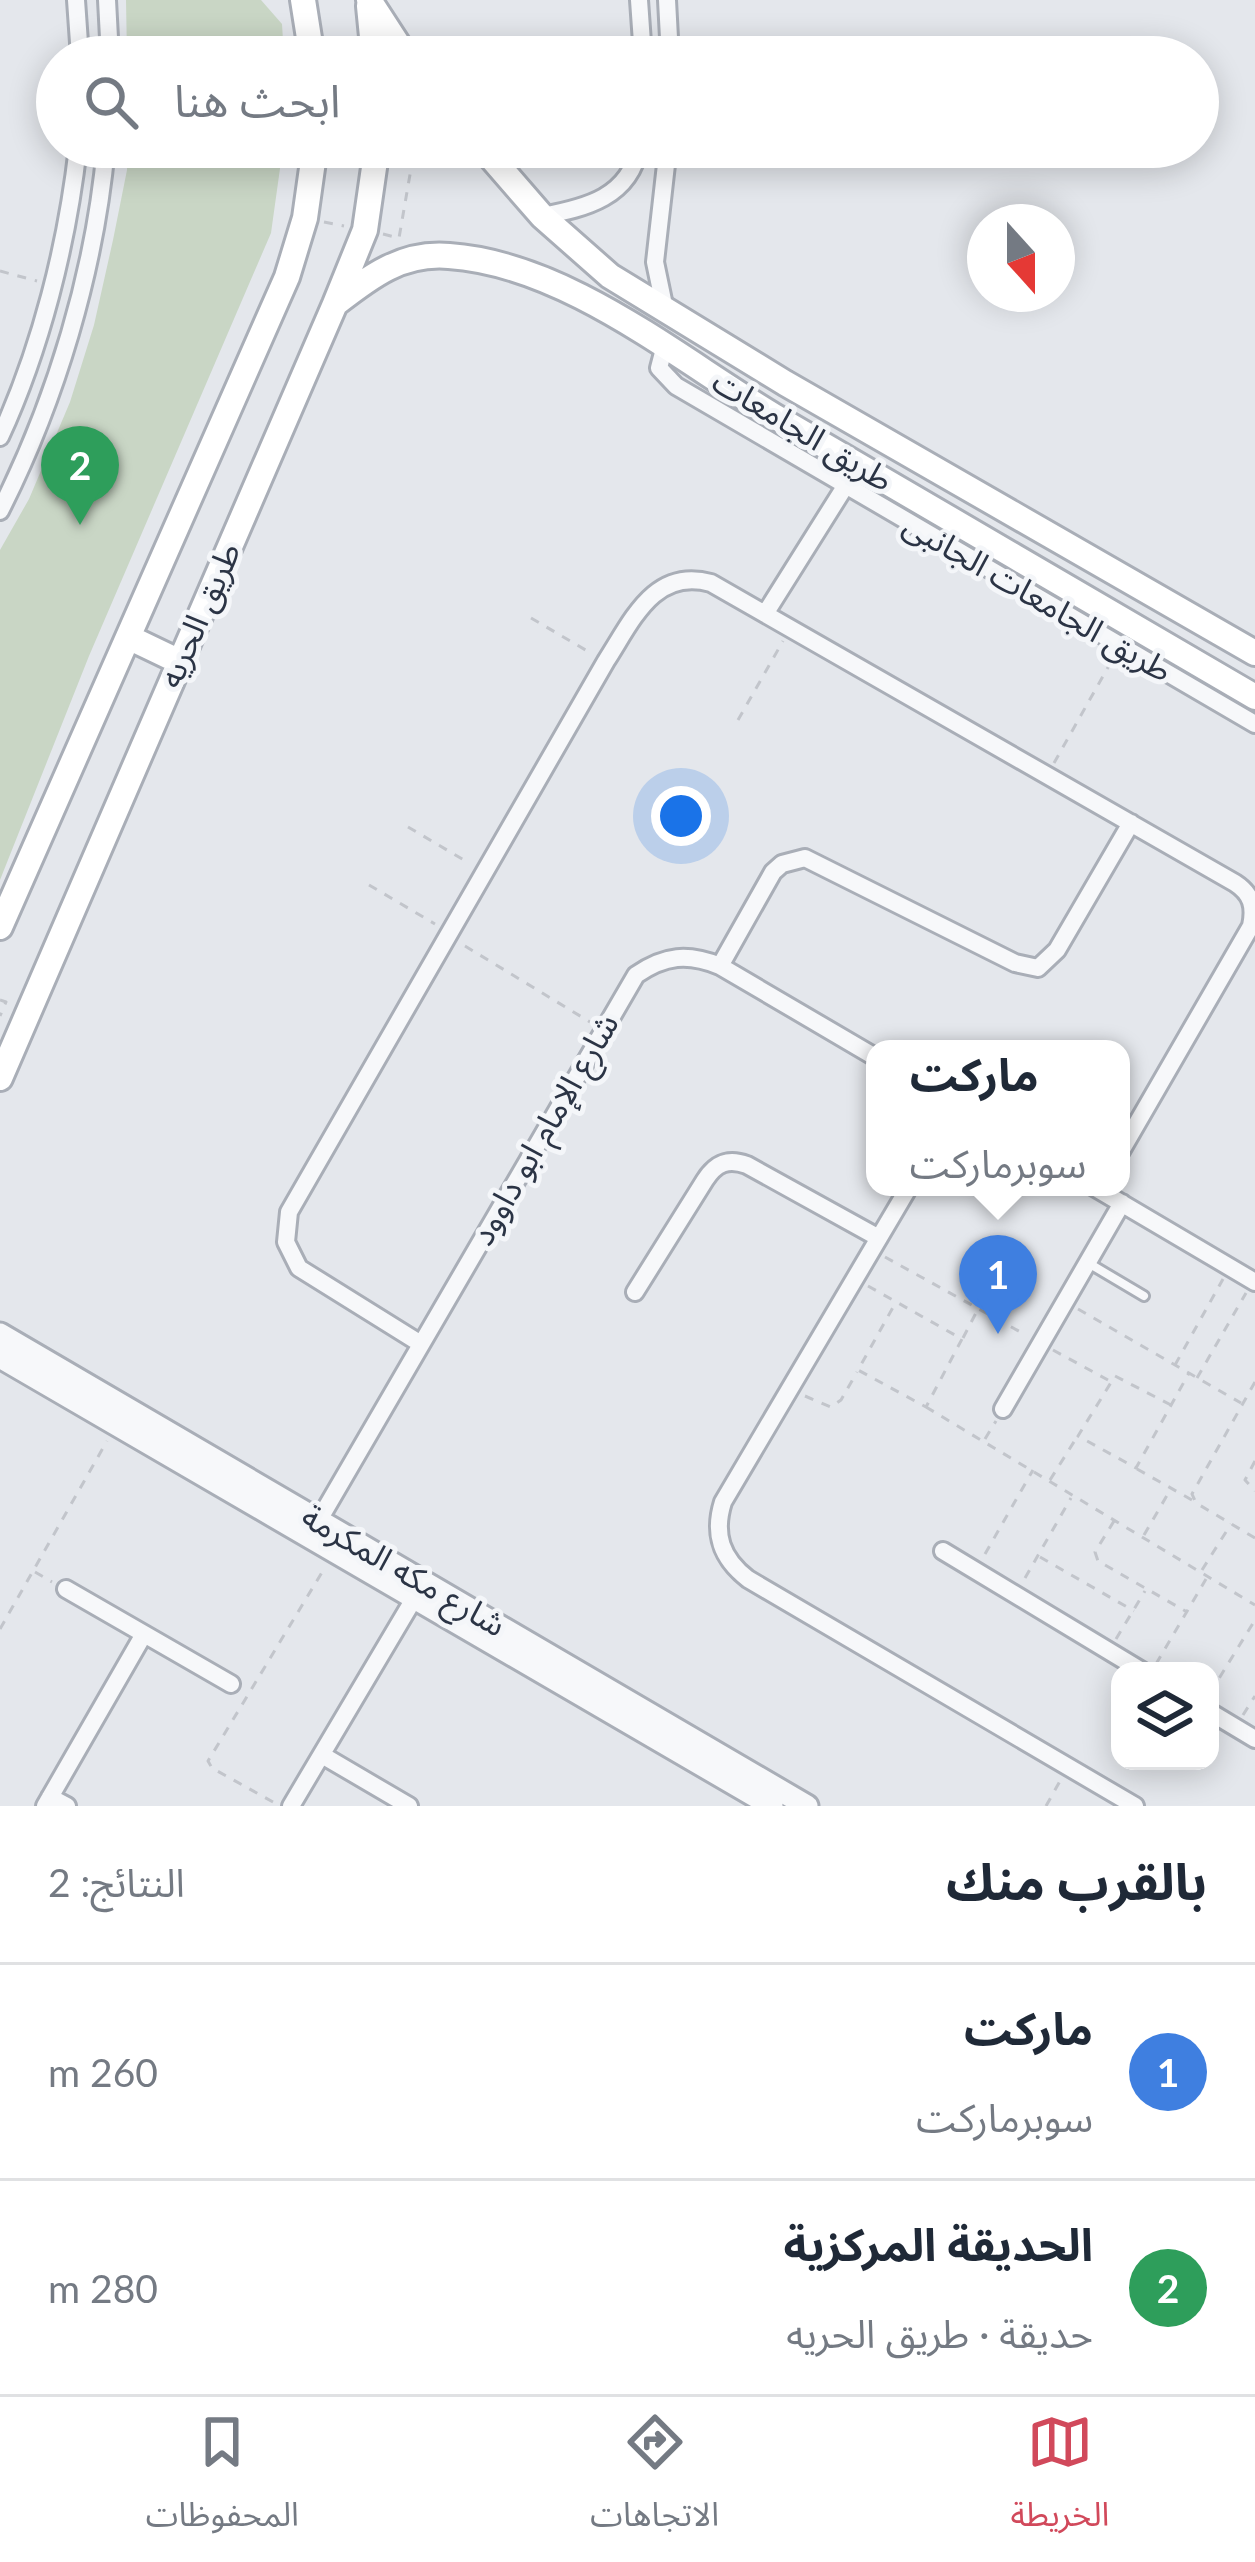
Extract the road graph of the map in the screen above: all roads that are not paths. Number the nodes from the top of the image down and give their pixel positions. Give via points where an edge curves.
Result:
1 (76, 0) edge
2 (107, 0) edge
3 (303, 0) edge
4 (369, 0) edge
5 (639, 0) edge
6 (667, 0) edge
7 (79, 36) edge
8 (109, 36) edge
9 (309, 36) edge
10 (372, 36) edge
11 (392, 36) edge
12 (642, 36) edge
13 (669, 36) edge
14 (75, 168) edge
15 (103, 168) edge
16 (313, 168) edge
17 (374, 168) edge
18 (500, 168) edge
19 (631, 168) edge
20 (666, 168) edge
21 (542, 216) junction
22 (335, 304) junction
23 (674, 315) junction
24 (665, 346) junction
25 (0, 437) edge
26 (852, 475) junction
27 (0, 511) edge
28 (765, 614) junction
29 (128, 637) junction
30 (1255, 652) edge
31 (178, 661) junction
32 (1255, 698) edge
33 (1255, 724) edge
34 (1131, 823) junction
35 (0, 927) edge
36 (720, 966) junction
37 (866, 1052) edge
38 (0, 1078) edge
39 (1130, 1135) edge
40 (904, 1196) edge
41 (1110, 1196) edge
42 (1122, 1203) junction
43 (876, 1244) junction
44 (1088, 1263) junction
45 (1254, 1281) edge
46 (635, 1292) dead end
47 (1144, 1296) dead end
48 (0, 1334) edge
49 (421, 1344) junction
50 (0, 1357) edge
51 (46, 1371) junction
52 (1004, 1409) road end
53 (319, 1520) junction
54 (943, 1551) dead end
55 (66, 1589) road end
56 (415, 1597) junction
57 (144, 1634) junction
58 (1127, 1662) edge
59 (572, 1678) junction
60 (231, 1684) dead end
61 (1219, 1717) edge
62 (1255, 1738) edge
63 (322, 1755) junction
64 (54, 1803) edge
65 (291, 1806) edge
66 (409, 1806) edge
67 (772, 1806) edge
68 (807, 1806) edge
69 (1135, 1806) edge

1 - 7 street
2 - 8 street
3 - 9 main road
4 - 10 main road
4 - 11 main road
5 - 12 street
6 - 13 street
14 - 25 street via 51,284
15 - 27 street via 61,359
16 - 29 main road, طريق الحريه via 287,277
17 - 22 main road, طريق الحريه via 364,230
18 - 21 main road, طريق الجامعات
19 - 21 street via 604,200
20 - 23 street via 656,262
21 - 23 main road, طريق الجامعات via 610,277
22 - 24 main road, طريق الجامعات via 400,261 451,256 531,276
22 - 31 main road, طريق الحريه
23 - 24 main road
23 - 30 main road, طريق الجامعات
24 - 26 main road, طريق الجامعات
26 - 28 street
26 - 32 main road, طريق الجامعات
26 - 33 street, طريق الجامعات الجانبى
28 - 34 street
28 - 49 street via 711,584 679,579 652,595 289,1212 286,1242 299,1268
29 - 31 main road
29 - 35 main road, طريق الحريه
31 - 38 main road, طريق الحريه
34 - 36 street via 1057,950 1038,968 805,858 773,872
34 - 39 street via 1244,889 1254,916
36 - 37 street, شارع الإمام ابو داوود
36 - 49 street, شارع الإمام ابو داوود via 676,956 636,975
40 - 43 street
41 - 42 street
42 - 44 street
42 - 45 street
43 - 46 street via 747,1166 724,1162 704,1180
43 - 69 street via 723,1502 718,1537 734,1568
44 - 47 lane
44 - 52 street
48 - 51 street, شارع مكه المكرمة
49 - 53 street, شارع الإمام ابو داوود
50 - 51 street, شارع مكه المكرمة
51 - 53 street, شارع مكه المكرمة
51 - 56 street, شارع مكه المكرمة via 117,1423
53 - 59 street, شارع مكه المكرمة
54 - 58 street
55 - 57 street
56 - 59 street, شارع مكه المكرمة
56 - 63 street
57 - 60 street
57 - 64 street
59 - 67 street, شارع مكه المكرمة
59 - 68 street, شارع مكه المكرمة
61 - 62 street
63 - 65 street
63 - 66 street

